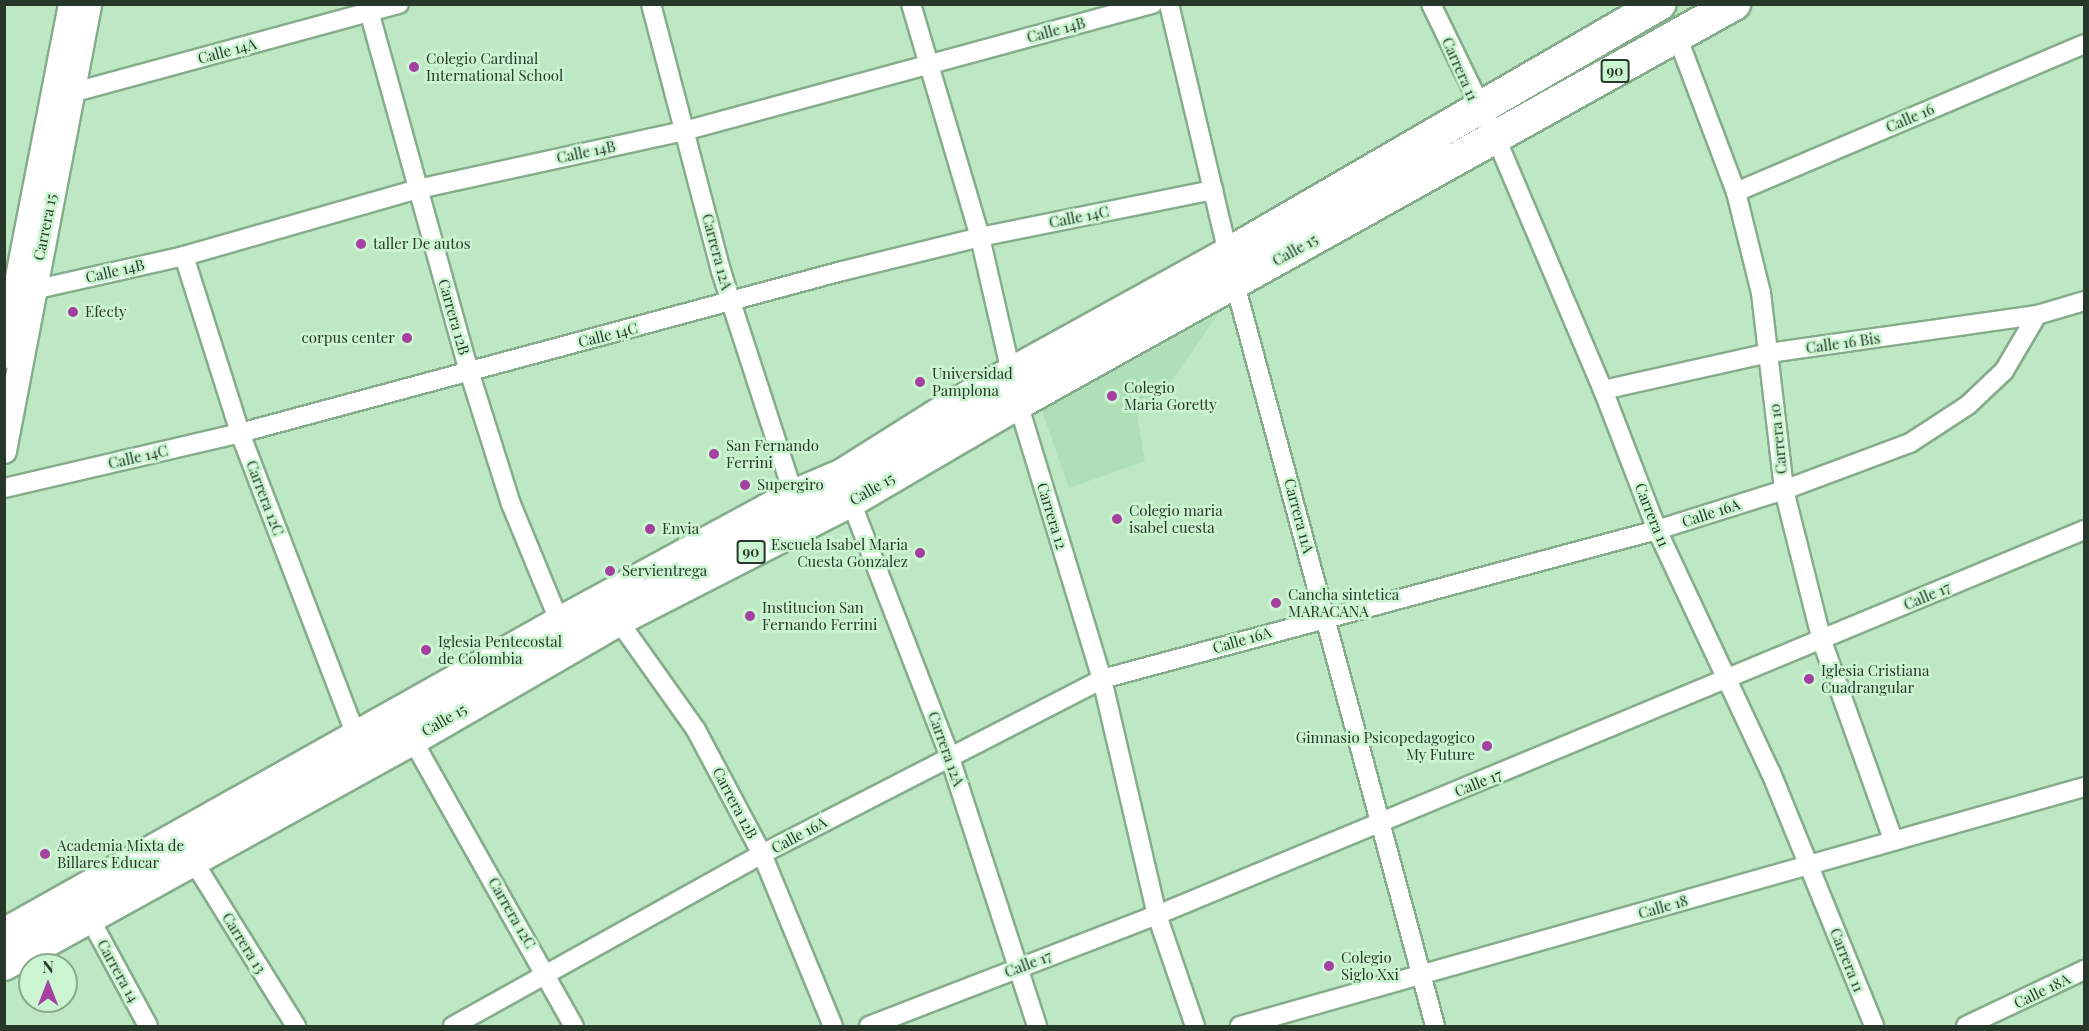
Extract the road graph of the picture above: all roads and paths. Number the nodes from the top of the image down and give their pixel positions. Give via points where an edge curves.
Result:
1 (72, 4) edge
2 (89, 4) edge
3 (399, 4) edge
4 (651, 4) edge
5 (911, 4) edge
6 (1153, 4) edge
7 (1169, 4) edge
8 (1431, 4) edge
9 (1660, 4) edge
10 (1734, 4) edge
11 (368, 8) edge
12 (1688, 21) edge
13 (2085, 44) edge
14 (926, 64) junction
15 (64, 92) junction
16 (1478, 110) junction
17 (684, 131) junction
18 (1496, 138) junction
19 (418, 189) junction
20 (1214, 190) junction
21 (1736, 192) junction
22 (981, 237) junction
23 (184, 255) junction
24 (1231, 269) junction
25 (25, 288) junction
26 (2085, 301) edge
27 (730, 303) junction
28 (2037, 315) junction
29 (1769, 353) junction
30 (4, 354) edge
31 (469, 371) junction
32 (1012, 373) junction
33 (1603, 390) junction
34 (1018, 403) junction
35 (240, 433) junction
36 (4, 451) edge
37 (4, 488) edge
38 (847, 488) junction
39 (1784, 490) junction
40 (794, 496) junction
41 (1657, 530) junction
42 (2085, 530) edge
43 (611, 610) junction
44 (1326, 616) junction
45 (560, 623) junction
46 (1822, 641) junction
47 (1102, 680) junction
48 (1725, 682) junction
49 (357, 738) junction
50 (412, 739) junction
51 (949, 755) junction
52 (2085, 787) edge
53 (1382, 822) junction
54 (1893, 839) junction
55 (762, 854) junction
56 (192, 859) junction
57 (1809, 864) junction
58 (88, 915) junction
59 (1157, 915) junction
60 (4, 935) edge
61 (4, 964) edge
62 (1020, 967) junction
63 (2085, 970) edge
64 (548, 975) junction
65 (1423, 978) junction
66 (148, 1026) edge
67 (296, 1026) edge
68 (453, 1026) edge
69 (574, 1026) edge
70 (833, 1026) edge
71 (869, 1026) edge
72 (1037, 1026) edge
73 (1196, 1026) edge
74 (1240, 1026) edge
75 (1435, 1026) edge
76 (1874, 1026) edge
77 (1966, 1026) edge

1 - 15 main road, Carrera 15
2 - 15 street, Carrera 15
3 - 11 street, Calle 14A
4 - 17 street, Carrera 12A
5 - 14 street, Carrera 12
6 - 14 street, Calle 14B
7 - 20 street, Carrera 11A
8 - 16 street, Carrera 11
9 - 16 highway, Calle 15 / 90
10 - 12 highway, Calle 15 / 90
11 - 15 street, Calle 14A
11 - 19 street, Carrera 12B
12 - 18 highway, Calle 15 / 90
12 - 21 street, Carrera 10
13 - 21 street, Calle 16
14 - 17 street, Calle 14B
14 - 22 street, Carrera 12
15 - 25 main road, Carrera 15
16 - 18 street, Carrera 11
16 - 24 highway, Calle 15 / 90
17 - 19 street, Calle 14B
17 - 27 street, Carrera 12A
18 - 24 highway, Calle 15 / 90
18 - 33 street, Carrera 11
19 - 23 street, Calle 14B
19 - 31 street, Carrera 12B
20 - 22 street, Calle 14C
20 - 24 street, Carrera 11A
21 - 29 street, Carrera 10 via 1761,293
22 - 27 street, Calle 14C
22 - 32 street, Carrera 12
23 - 25 street, Calle 14B
23 - 35 street, Carrera 12C
24 - 32 highway, Calle 15 / 90
24 - 34 highway, Calle 15 / 90
24 - 44 street, Carrera 11A
25 - 30 main road, Carrera 15
25 - 36 street, Carrera 15
26 - 28 street, Calle 16 Bis
27 - 31 street, Calle 14C
27 - 40 street, Carrera 12A via 787,464
28 - 29 street, Calle 16 Bis
28 - 39 street, Calle 16A via 2004,371 1968,405 1910,443
29 - 33 street, Calle 16 Bis
29 - 39 street, Carrera 10
31 - 35 street, Calle 14C
31 - 45 street, Carrera 12B via 511,504
32 - 34 street, Carrera 12
32 - 38 highway, Calle 15 / 90
33 - 41 street, Carrera 11
34 - 38 highway, Calle 15 / 90
34 - 47 street, Carrera 12
35 - 37 street, Calle 14C
35 - 49 street, Carrera 12C
38 - 40 highway, Calle 15 / 90
38 - 43 highway, Calle 15 / 90
38 - 51 street, Carrera 12A
39 - 41 street, Calle 16A
39 - 46 street, Carrera 10
40 - 43 highway, Calle 15 / 90
41 - 44 street, Calle 16A
41 - 48 street, Carrera 11
42 - 46 street, Calle 17
43 - 45 highway, Calle 15 / 90
43 - 50 highway, Calle 15 / 90
43 - 55 street, Carrera 12B via 696,730
44 - 47 street, Calle 16A
44 - 53 street, Carrera 11A
45 - 49 highway, Calle 15 / 90
46 - 48 street, Calle 17
46 - 54 street, Carrera 10
47 - 51 street, Calle 16A
47 - 59 street, Carrera 12
48 - 53 street, Calle 17
48 - 57 street, Carrera 11 via 1771,773
49 - 60 highway, Calle 15 / 90
50 - 56 highway, Calle 15 / 90
50 - 64 street, Carrera 12C
51 - 55 street, Calle 16A
51 - 62 street, Carrera 12A
52 - 54 street, Calle 18
53 - 59 street, Calle 17
53 - 65 street, Carrera 11A
54 - 57 street, Calle 18
55 - 64 street, Calle 16A
55 - 70 street, Carrera 12B
56 - 58 highway, Calle 15 / 90
56 - 67 street, Carrera 13
57 - 65 street, Calle 18
57 - 76 street, Carrera 11
58 - 61 highway, Calle 15 / 90
58 - 66 street, Carrera 14
59 - 62 street, Calle 17
59 - 73 street, Carrera 12
62 - 71 street, Calle 17
62 - 72 street, Carrera 12A
63 - 77 street, Calle 18A
64 - 68 street, Calle 16A
64 - 69 street, Carrera 12C
65 - 74 street, Calle 18
65 - 75 street, Carrera 11A

